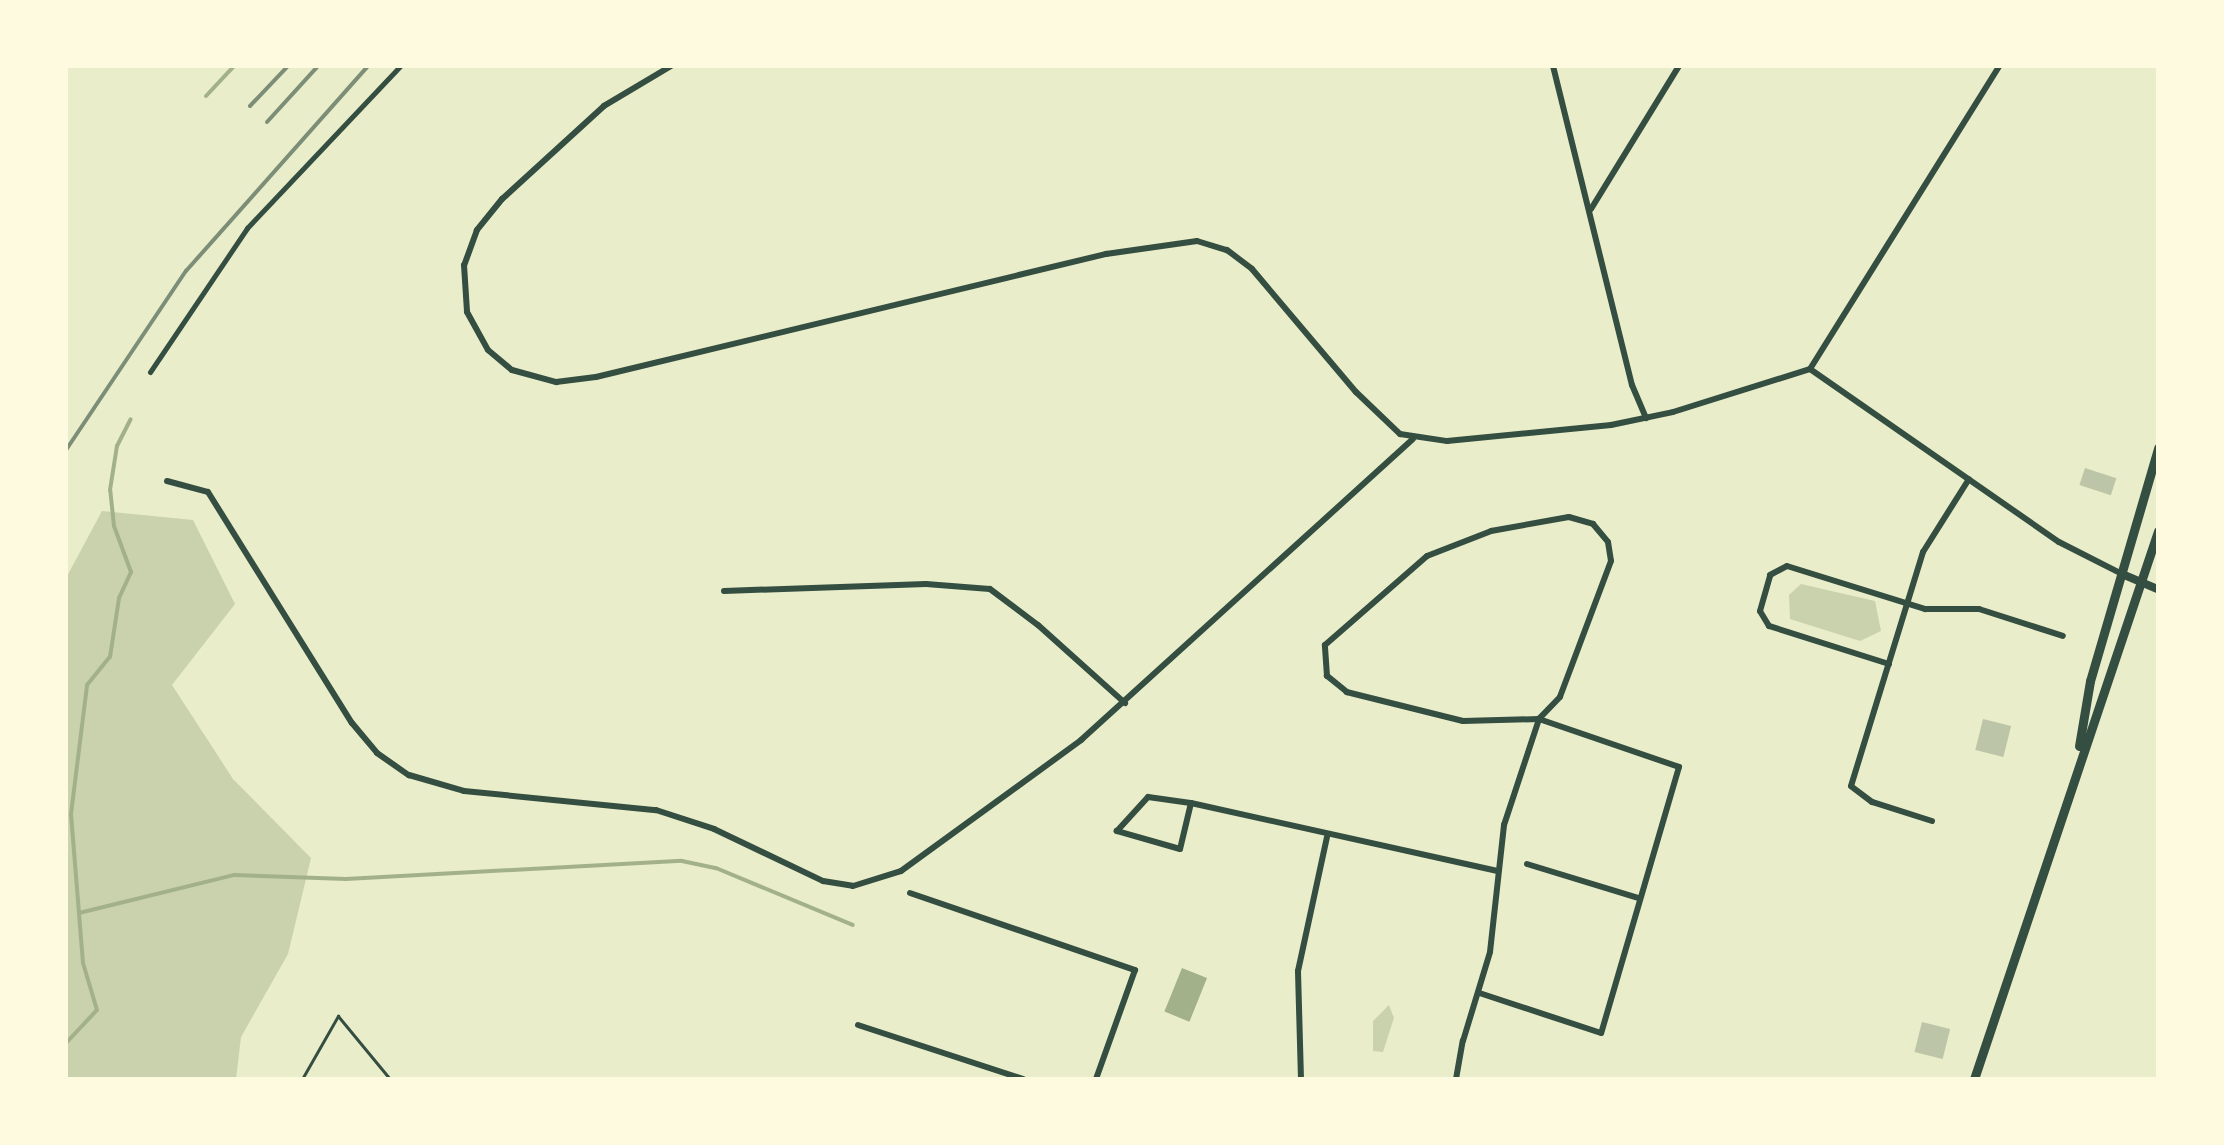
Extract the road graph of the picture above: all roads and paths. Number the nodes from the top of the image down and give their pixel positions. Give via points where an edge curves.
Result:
1 (400, 66) edge
2 (671, 66) edge
3 (1553, 66) edge
4 (1679, 66) edge
5 (1999, 66) edge
6 (1590, 213) junction
7 (1810, 369) junction
8 (150, 372) dead end
9 (1646, 418) junction
10 (1413, 439) junction
11 (2158, 448) edge
12 (1969, 479) junction
13 (167, 481) dead end
14 (2158, 531) edge
15 (2122, 574) junction
16 (2144, 584) junction
17 (2158, 589) edge
18 (724, 591) dead end
19 (1909, 603) junction
20 (2063, 636) dead end
21 (1889, 664) junction
22 (1125, 703) junction
23 (1539, 719) junction
24 (2077, 761) junction
25 (1191, 803) junction
26 (1932, 821) dead end
27 (1327, 837) junction
28 (1527, 864) dead end
29 (1498, 871) junction
30 (910, 893) dead end
31 (1638, 898) junction
32 (1479, 993) junction
33 (858, 1025) dead end
34 (302, 1079) edge
35 (390, 1079) edge
36 (1023, 1079) edge
37 (1096, 1079) edge
38 (1301, 1079) edge
39 (1456, 1079) edge
40 (1974, 1079) edge

1 - 8 street via 247,228
2 - 10 street via 625,89 593,114 502,199 477,230 464,265 467,312 488,350 512,370 556,382 596,377 1106,254 1197,241 1227,250 1252,269 1368,405
3 - 6 street
4 - 6 street via 1606,178
5 - 7 street
6 - 9 street via 1632,385
7 - 9 street
7 - 12 street
9 - 10 street via 1547,433
10 - 22 street
11 - 15 main road
12 - 15 street via 2059,542
12 - 19 street via 1923,552
13 - 22 street via 208,492 352,723 377,753 409,775 464,791 656,810 714,829 838,885 865,885 901,871
14 - 16 main road
15 - 16 street
15 - 24 main road via 2090,681
16 - 17 street
16 - 24 main road
18 - 22 street via 926,584 990,589
19 - 20 street via 1925,609 1979,609
19 - 21 street
19 - 21 street via 1787,566 1770,575 1761,603 1769,626
21 - 26 street via 1851,786 1872,802
23 - 23 street via 1463,721 1347,692 1327,676 1325,645 1427,556 1491,531 1569,517 1593,524 1608,542 1611,561 1560,697
23 - 29 street via 1513,790
23 - 31 street via 1679,767
24 - 40 main road
25 - 25 street via 1148,797 1117,831 1180,849
25 - 27 street
27 - 29 street
27 - 38 street via 1298,971
28 - 31 street
29 - 32 street via 1494,926
30 - 37 street via 1135,970
31 - 32 street via 1601,1033
32 - 39 street
33 - 36 street
34 - 35 lane via 338,1016

